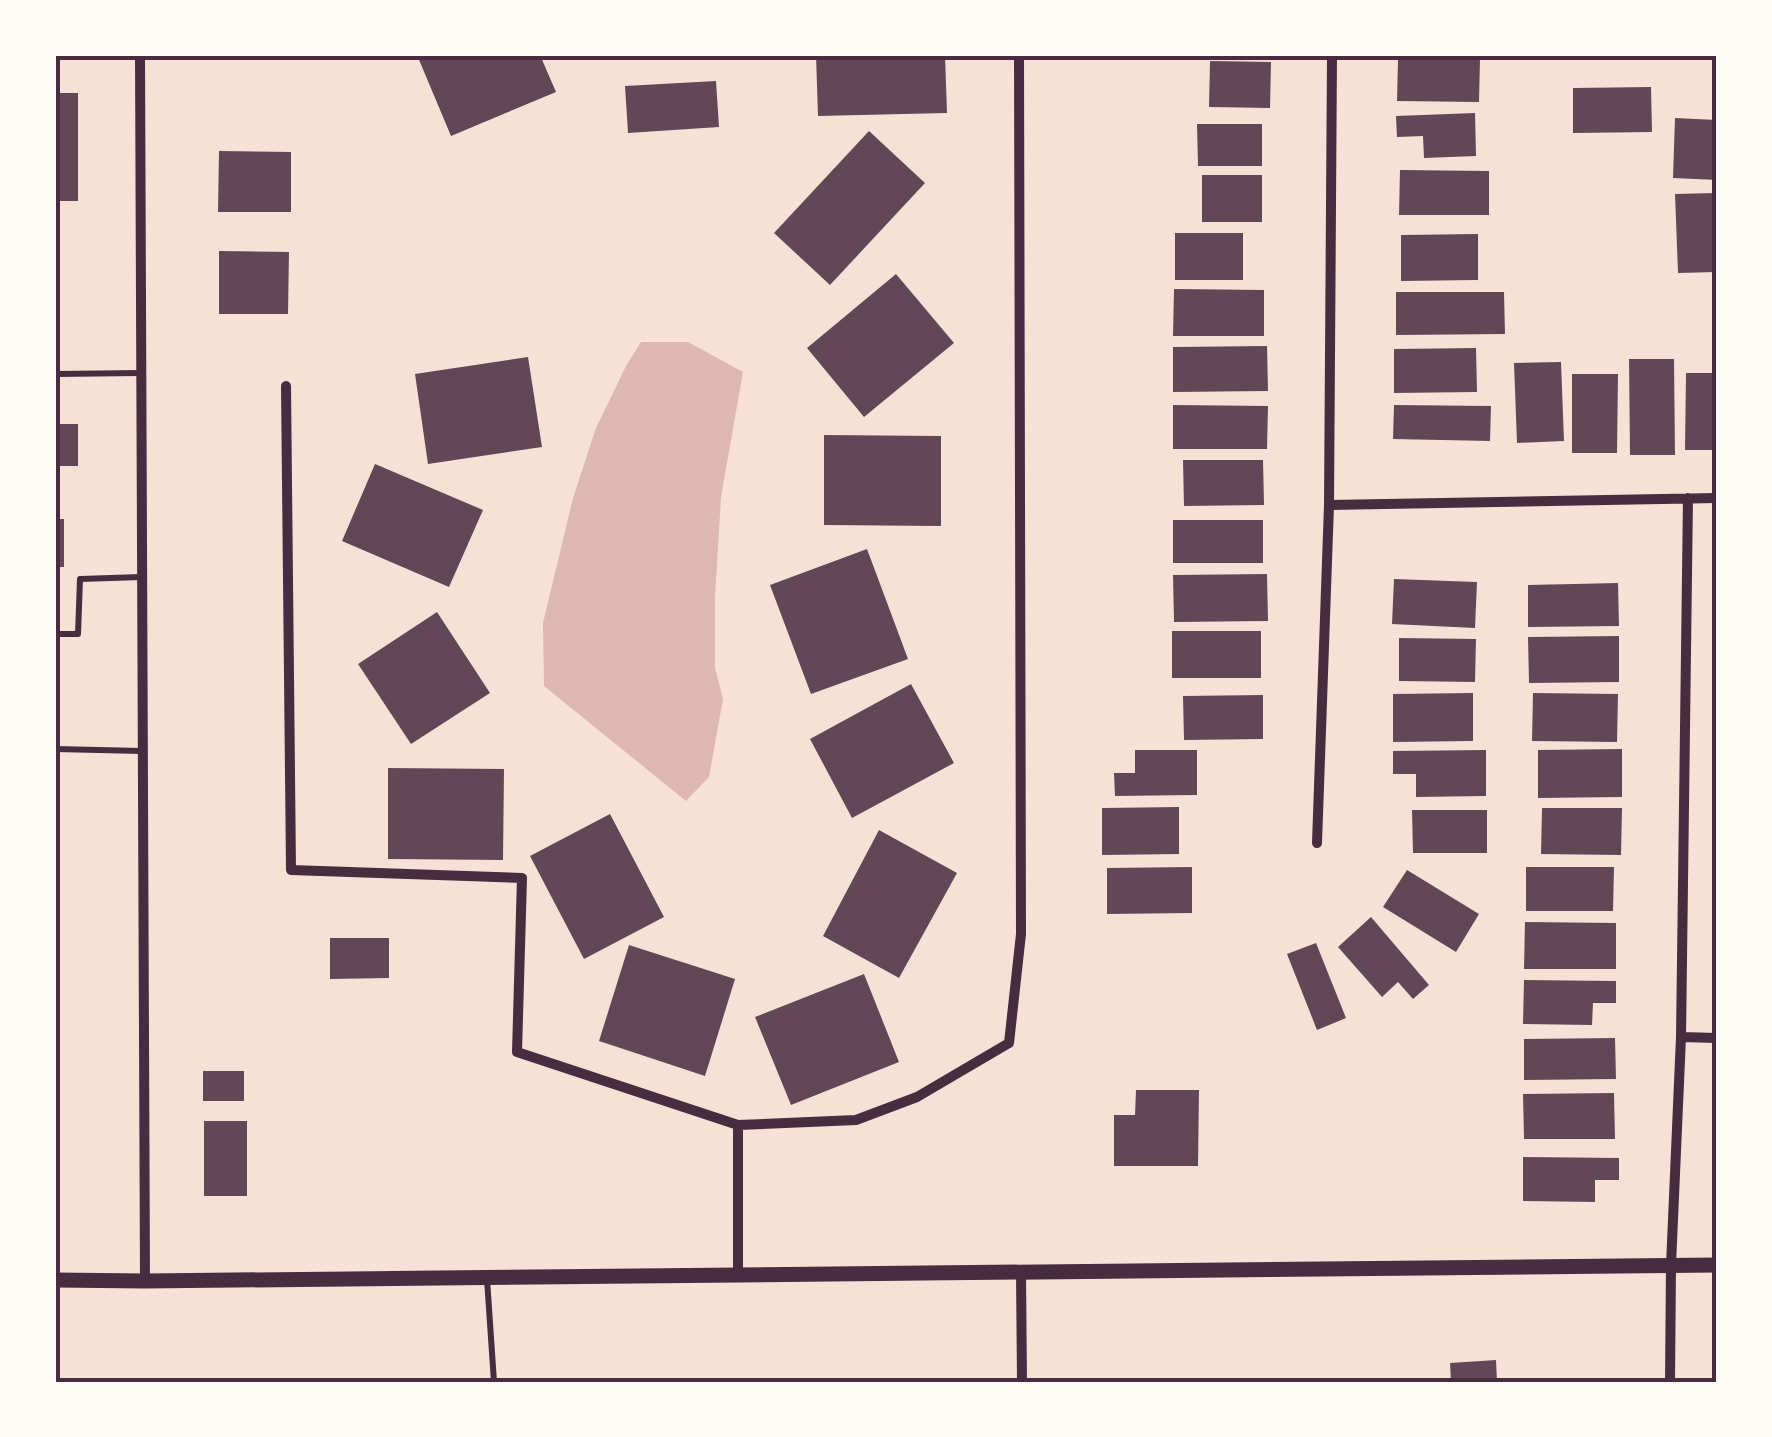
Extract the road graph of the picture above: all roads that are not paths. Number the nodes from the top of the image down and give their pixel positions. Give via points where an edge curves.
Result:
1 (140, 55) edge
2 (1019, 55) edge
3 (1332, 55) edge
4 (142, 372) junction
5 (55, 374) edge
6 (286, 386) dead end
7 (1688, 498) junction
8 (1717, 498) edge
9 (1329, 505) junction
10 (142, 577) junction
11 (55, 634) edge
12 (55, 749) edge
13 (143, 751) junction
14 (1317, 843) dead end
15 (1680, 1037) junction
16 (1717, 1038) edge
17 (738, 1125) junction
18 (1671, 1265) junction
19 (1717, 1265) edge
20 (1021, 1272) junction
21 (738, 1276) junction
22 (487, 1278) junction
23 (55, 1280) edge
24 (145, 1281) junction
25 (494, 1382) edge
26 (1022, 1382) edge
27 (1670, 1382) edge

1 - 4 street
2 - 17 street via 1021,934 1009,1043 917,1097 856,1120
3 - 9 street
4 - 5 lane
4 - 10 street
6 - 17 street via 290,870 522,878 516,1052
7 - 8 street
7 - 9 street
7 - 15 street
9 - 14 street
10 - 11 lane via 80,578 78,634
10 - 13 street
12 - 13 lane
13 - 24 street
15 - 16 street
15 - 18 street
17 - 21 street
18 - 19 street
18 - 20 street
18 - 27 street
20 - 21 street
20 - 26 street
21 - 22 street
22 - 24 street
22 - 25 lane
23 - 24 street

